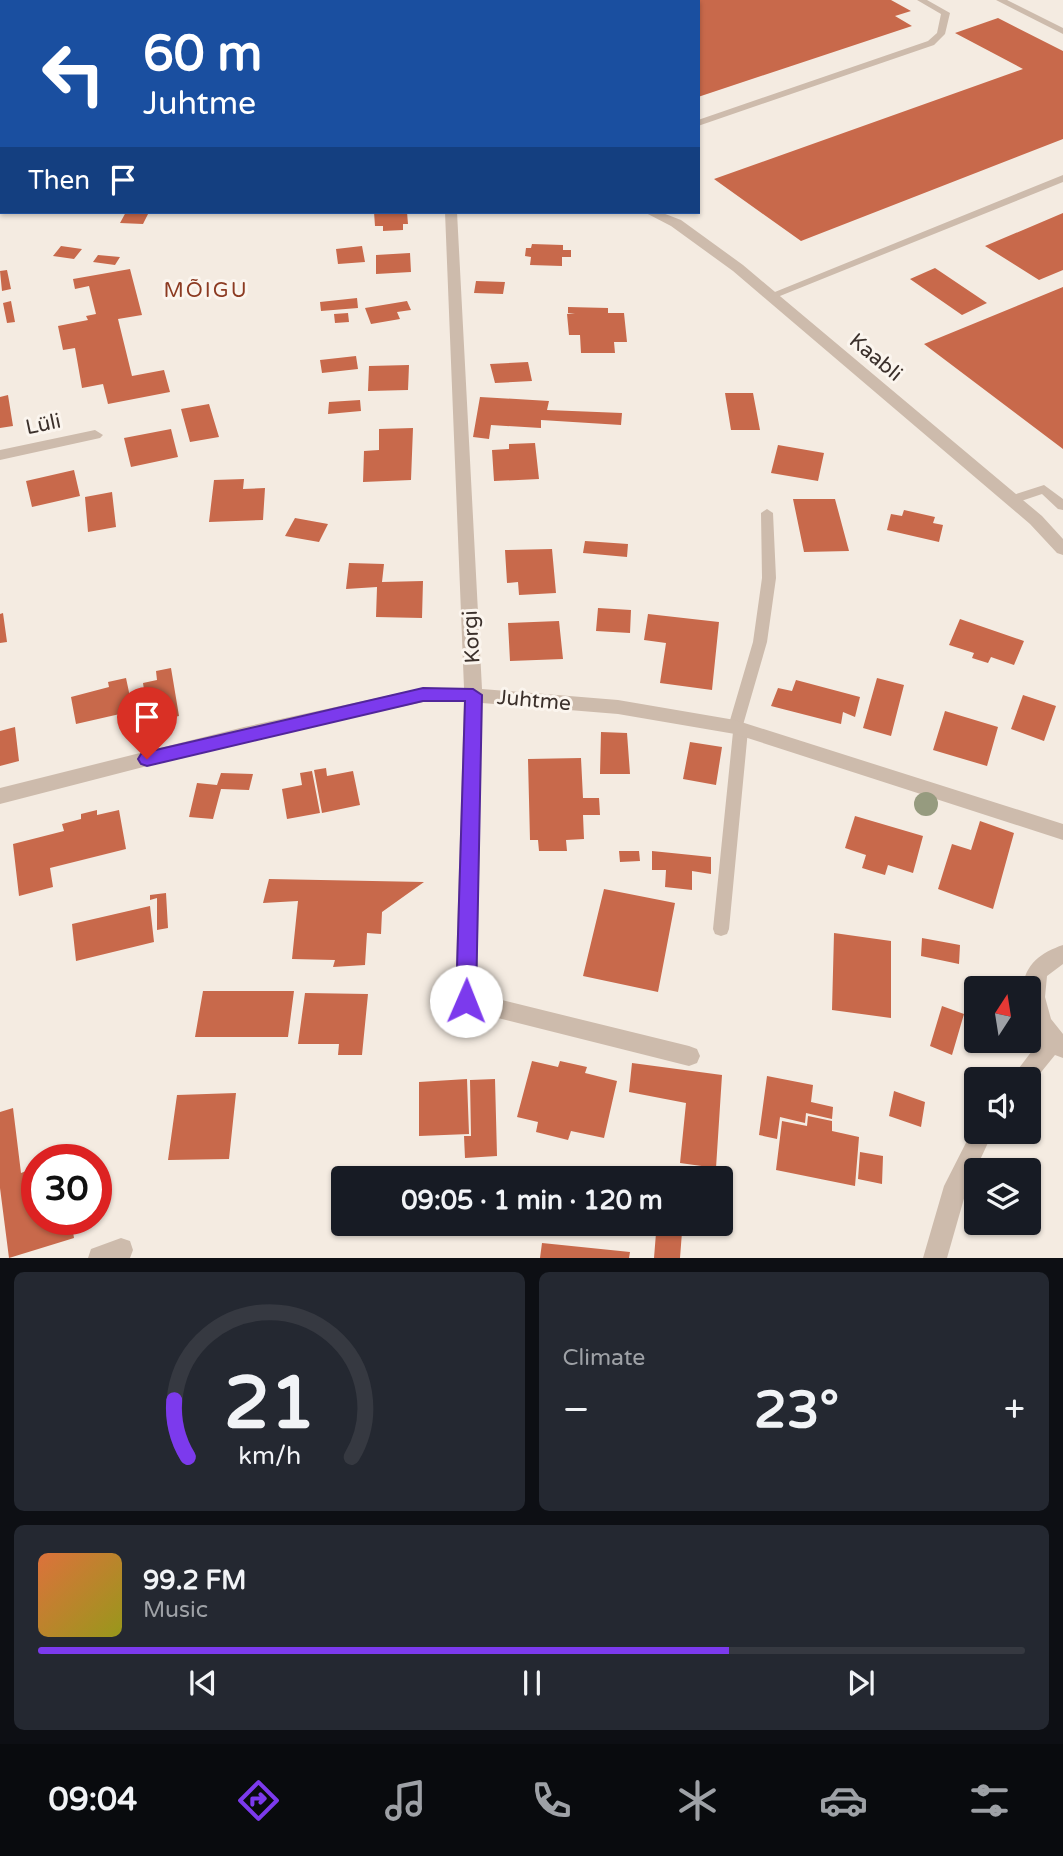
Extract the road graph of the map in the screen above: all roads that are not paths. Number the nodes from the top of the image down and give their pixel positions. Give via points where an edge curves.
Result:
1 (921, 0) edge
2 (1000, 0) edge
3 (1063, 31) edge
4 (700, 122) edge
5 (1063, 178) edge
6 (450, 214) edge
7 (655, 214) edge
8 (771, 296) junction
9 (95, 435) dead end
10 (0, 455) edge
11 (1012, 500) junction
12 (1063, 506) edge
13 (767, 513) dead end
14 (1063, 550) edge
15 (473, 695) junction
16 (738, 729) junction
17 (0, 796) edge
18 (1063, 832) edge
19 (721, 929) dead end
20 (1063, 954) edge
21 (1058, 1044) edge
22 (689, 1056) dead end
23 (1034, 1067) edge
24 (976, 1144) edge
25 (935, 1258) edge

1 - 4 lane via 946,13 941,34 931,43
2 - 3 lane
5 - 8 lane
6 - 15 street, Korgi
7 - 8 street, Kaabli via 709,245
8 - 11 street, Kaabli
9 - 10 street, Lüli
11 - 12 lane via 1044,489
11 - 14 street, Kaabli
13 - 16 lane via 769,578 760,642
15 - 16 street, Juhtme via 618,707
15 - 17 street, Juhtme via 423,695 244,734
15 - 22 street, Korgi via 466,1001
16 - 18 street, Juhtme
16 - 19 lane
20 - 21 street via 1038,971 1032,992 1037,1017
21 - 23 street
24 - 25 street via 956,1186

